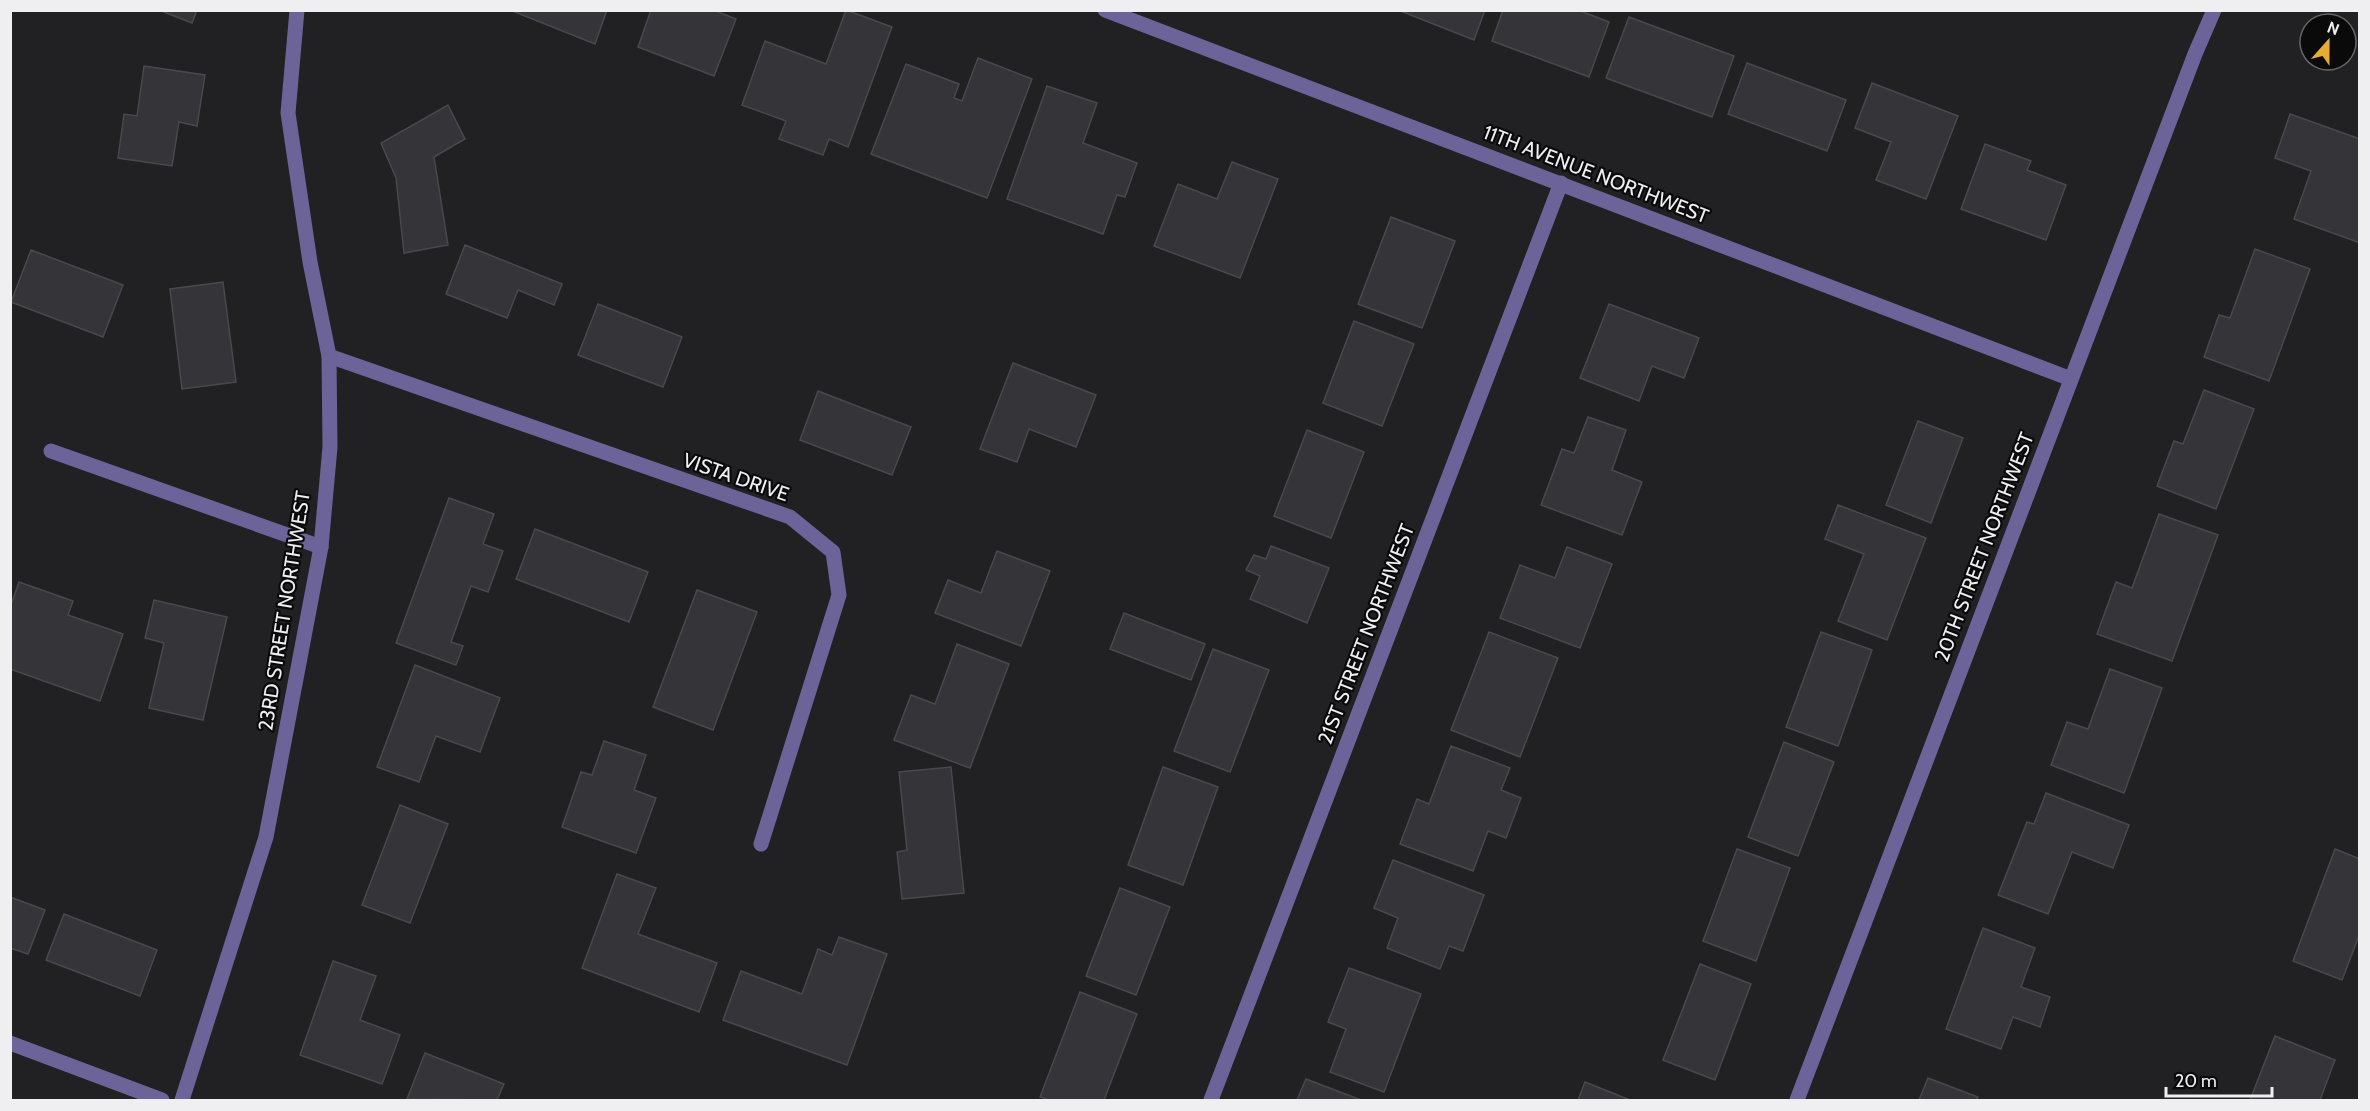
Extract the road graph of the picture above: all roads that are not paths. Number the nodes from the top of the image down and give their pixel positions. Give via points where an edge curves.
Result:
1 (297, 10) edge
2 (1105, 10) edge
3 (2214, 10) edge
4 (1561, 183) junction
5 (329, 356) junction
6 (2071, 379) junction
7 (51, 451) dead end
8 (321, 546) junction
9 (761, 844) dead end
10 (10, 1042) edge
11 (162, 1101) edge
12 (182, 1101) edge
13 (1211, 1101) edge
14 (1797, 1101) edge

1 - 5 street, 23RD STREET NORTHWEST via 288,113 310,262
2 - 4 street, 11TH AVENUE NORTHWEST
3 - 6 street, 20TH STREET NORTHWEST
4 - 6 street, 11TH AVENUE NORTHWEST
4 - 13 street, 21ST STREET NORTHWEST
5 - 8 street, 23RD STREET NORTHWEST via 330,447
5 - 9 street, VISTA DRIVE via 790,517 833,552 839,595
6 - 14 street, 20TH STREET NORTHWEST
7 - 8 street
8 - 12 street, 23RD STREET NORTHWEST via 266,837
10 - 11 street

